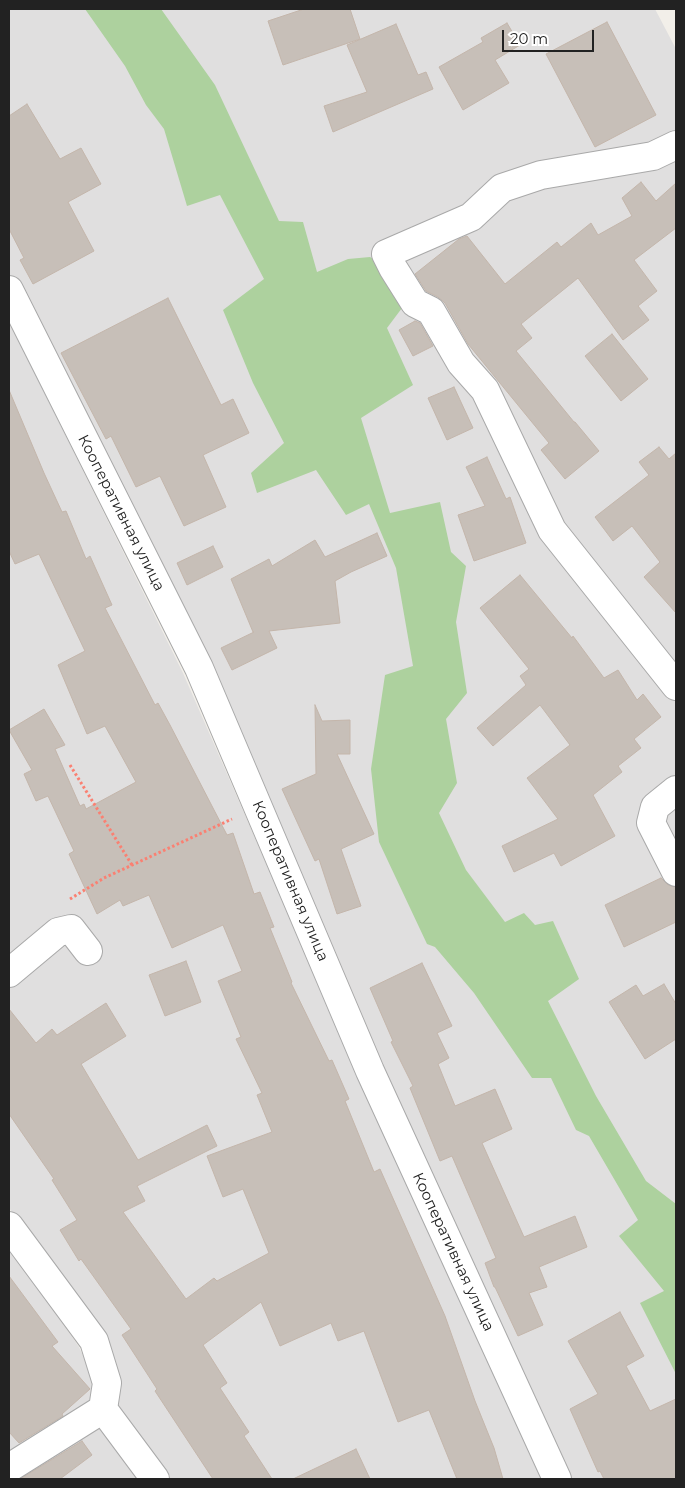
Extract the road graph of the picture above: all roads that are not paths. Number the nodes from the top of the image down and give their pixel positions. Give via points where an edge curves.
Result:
1 (676, 145) edge
2 (9, 290) edge
3 (676, 686) edge
4 (676, 790) edge
5 (676, 872) edge
6 (88, 951) dead end
7 (9, 973) edge
8 (9, 1226) edge
9 (103, 1409) junction
10 (9, 1468) edge
11 (155, 1479) edge
12 (557, 1479) edge

1 - 3 street via 653,156 541,175 502,188 471,217 386,254 416,303 432,311 461,363 485,390 552,530
2 - 12 street, Кооперативная улица via 199,668 370,1071
4 - 5 street via 655,807 652,823
6 - 7 street via 71,929 58,932
8 - 9 street via 94,1341 108,1383
9 - 10 street
9 - 11 street

